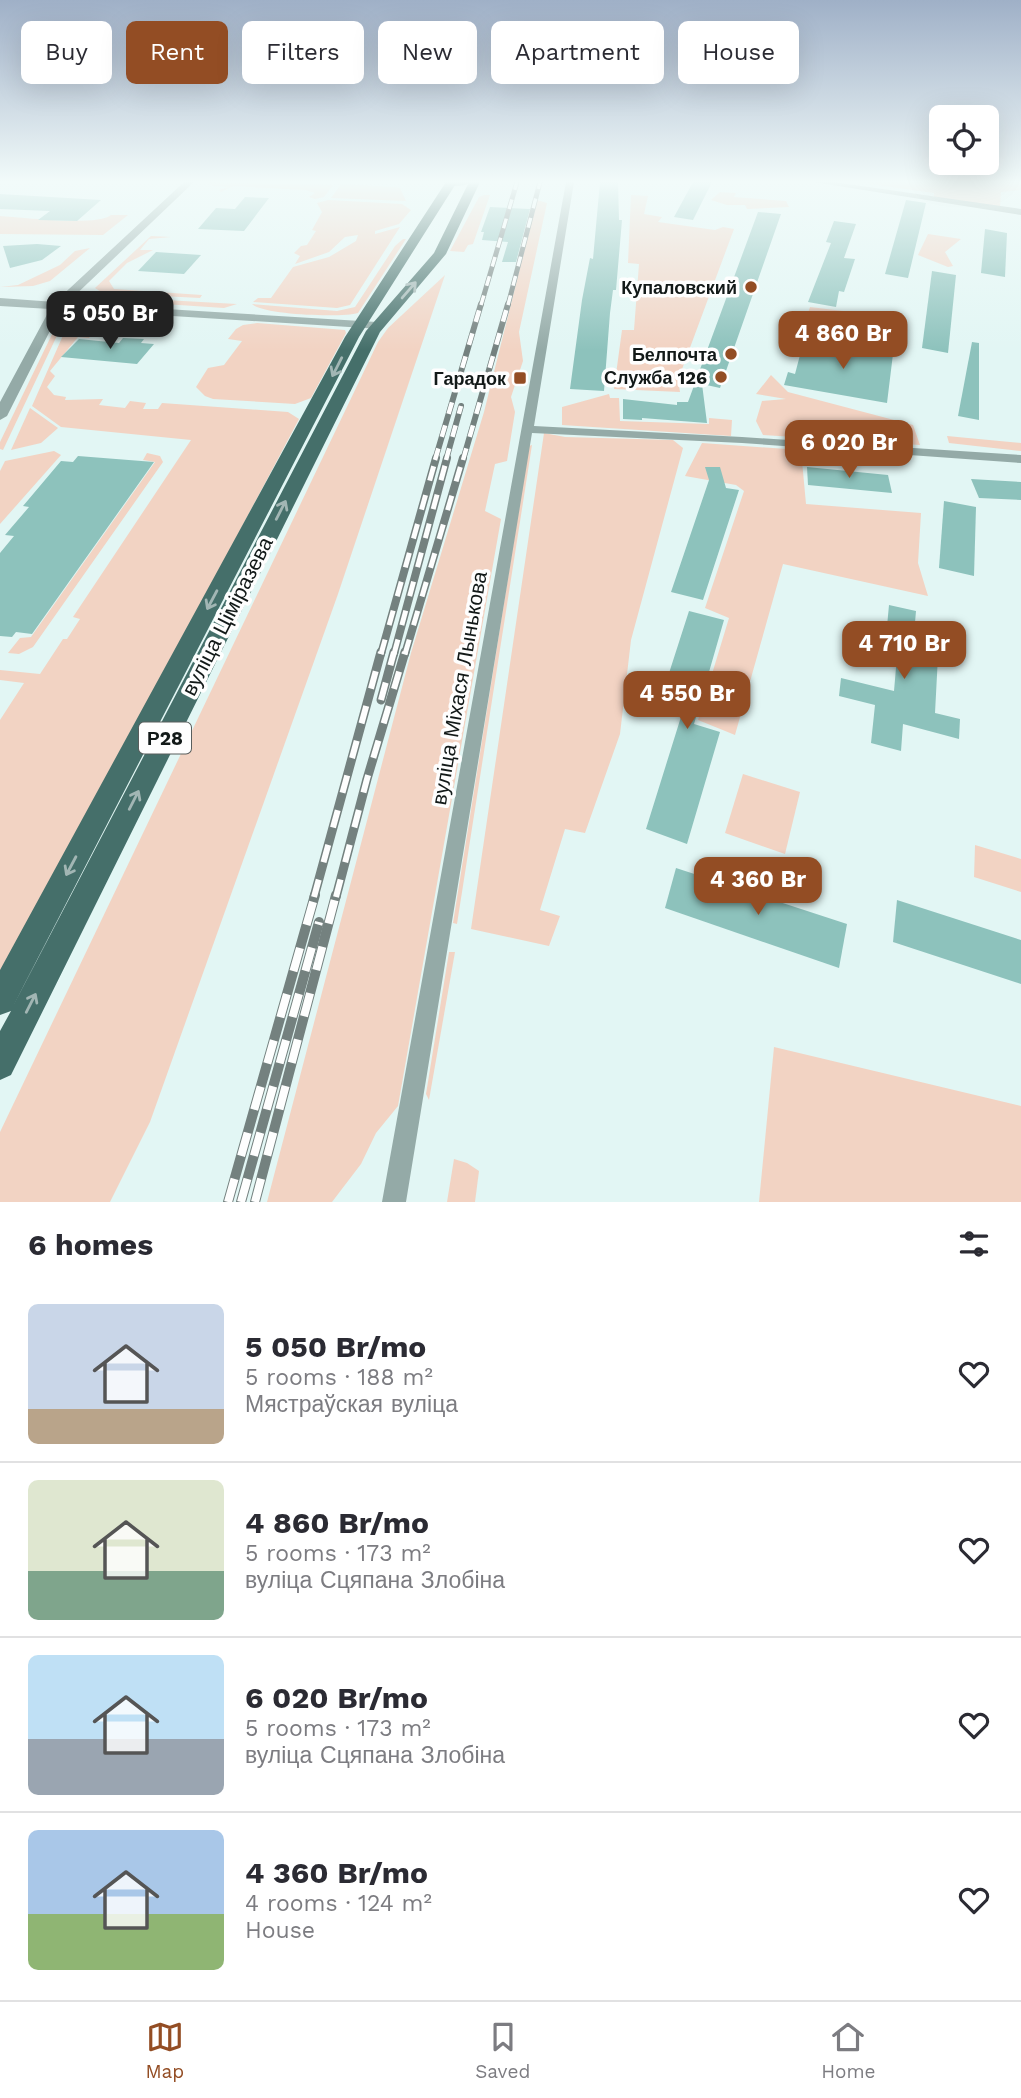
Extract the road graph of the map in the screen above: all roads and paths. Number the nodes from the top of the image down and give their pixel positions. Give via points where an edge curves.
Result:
1 (129, 238) edge
2 (414, 238) edge
3 (447, 238) edge
4 (560, 238) edge
5 (0, 302) edge
6 (60, 304) junction
7 (360, 324) junction
8 (377, 326) junction
9 (0, 416) edge
10 (526, 429) junction
11 (1021, 459) edge
12 (0, 1000) edge
13 (0, 1064) edge
14 (394, 1202) edge

1 - 6 street
2 - 7 main road, вуліца Ціміразева / Р28
8 -> 3 main road, вуліца Ціміразева / Р28 via 440,254
4 - 10 street, вуліца Міхася Лынькова
5 - 6 street
6 - 7 street
6 - 9 street
7 - 8 street
7 -> 12 main road, вуліца Ціміразева / Р28
13 -> 8 main road, вуліца Ціміразева / Р28
10 - 11 street
10 - 14 street, вуліца Міхася Лынькова

